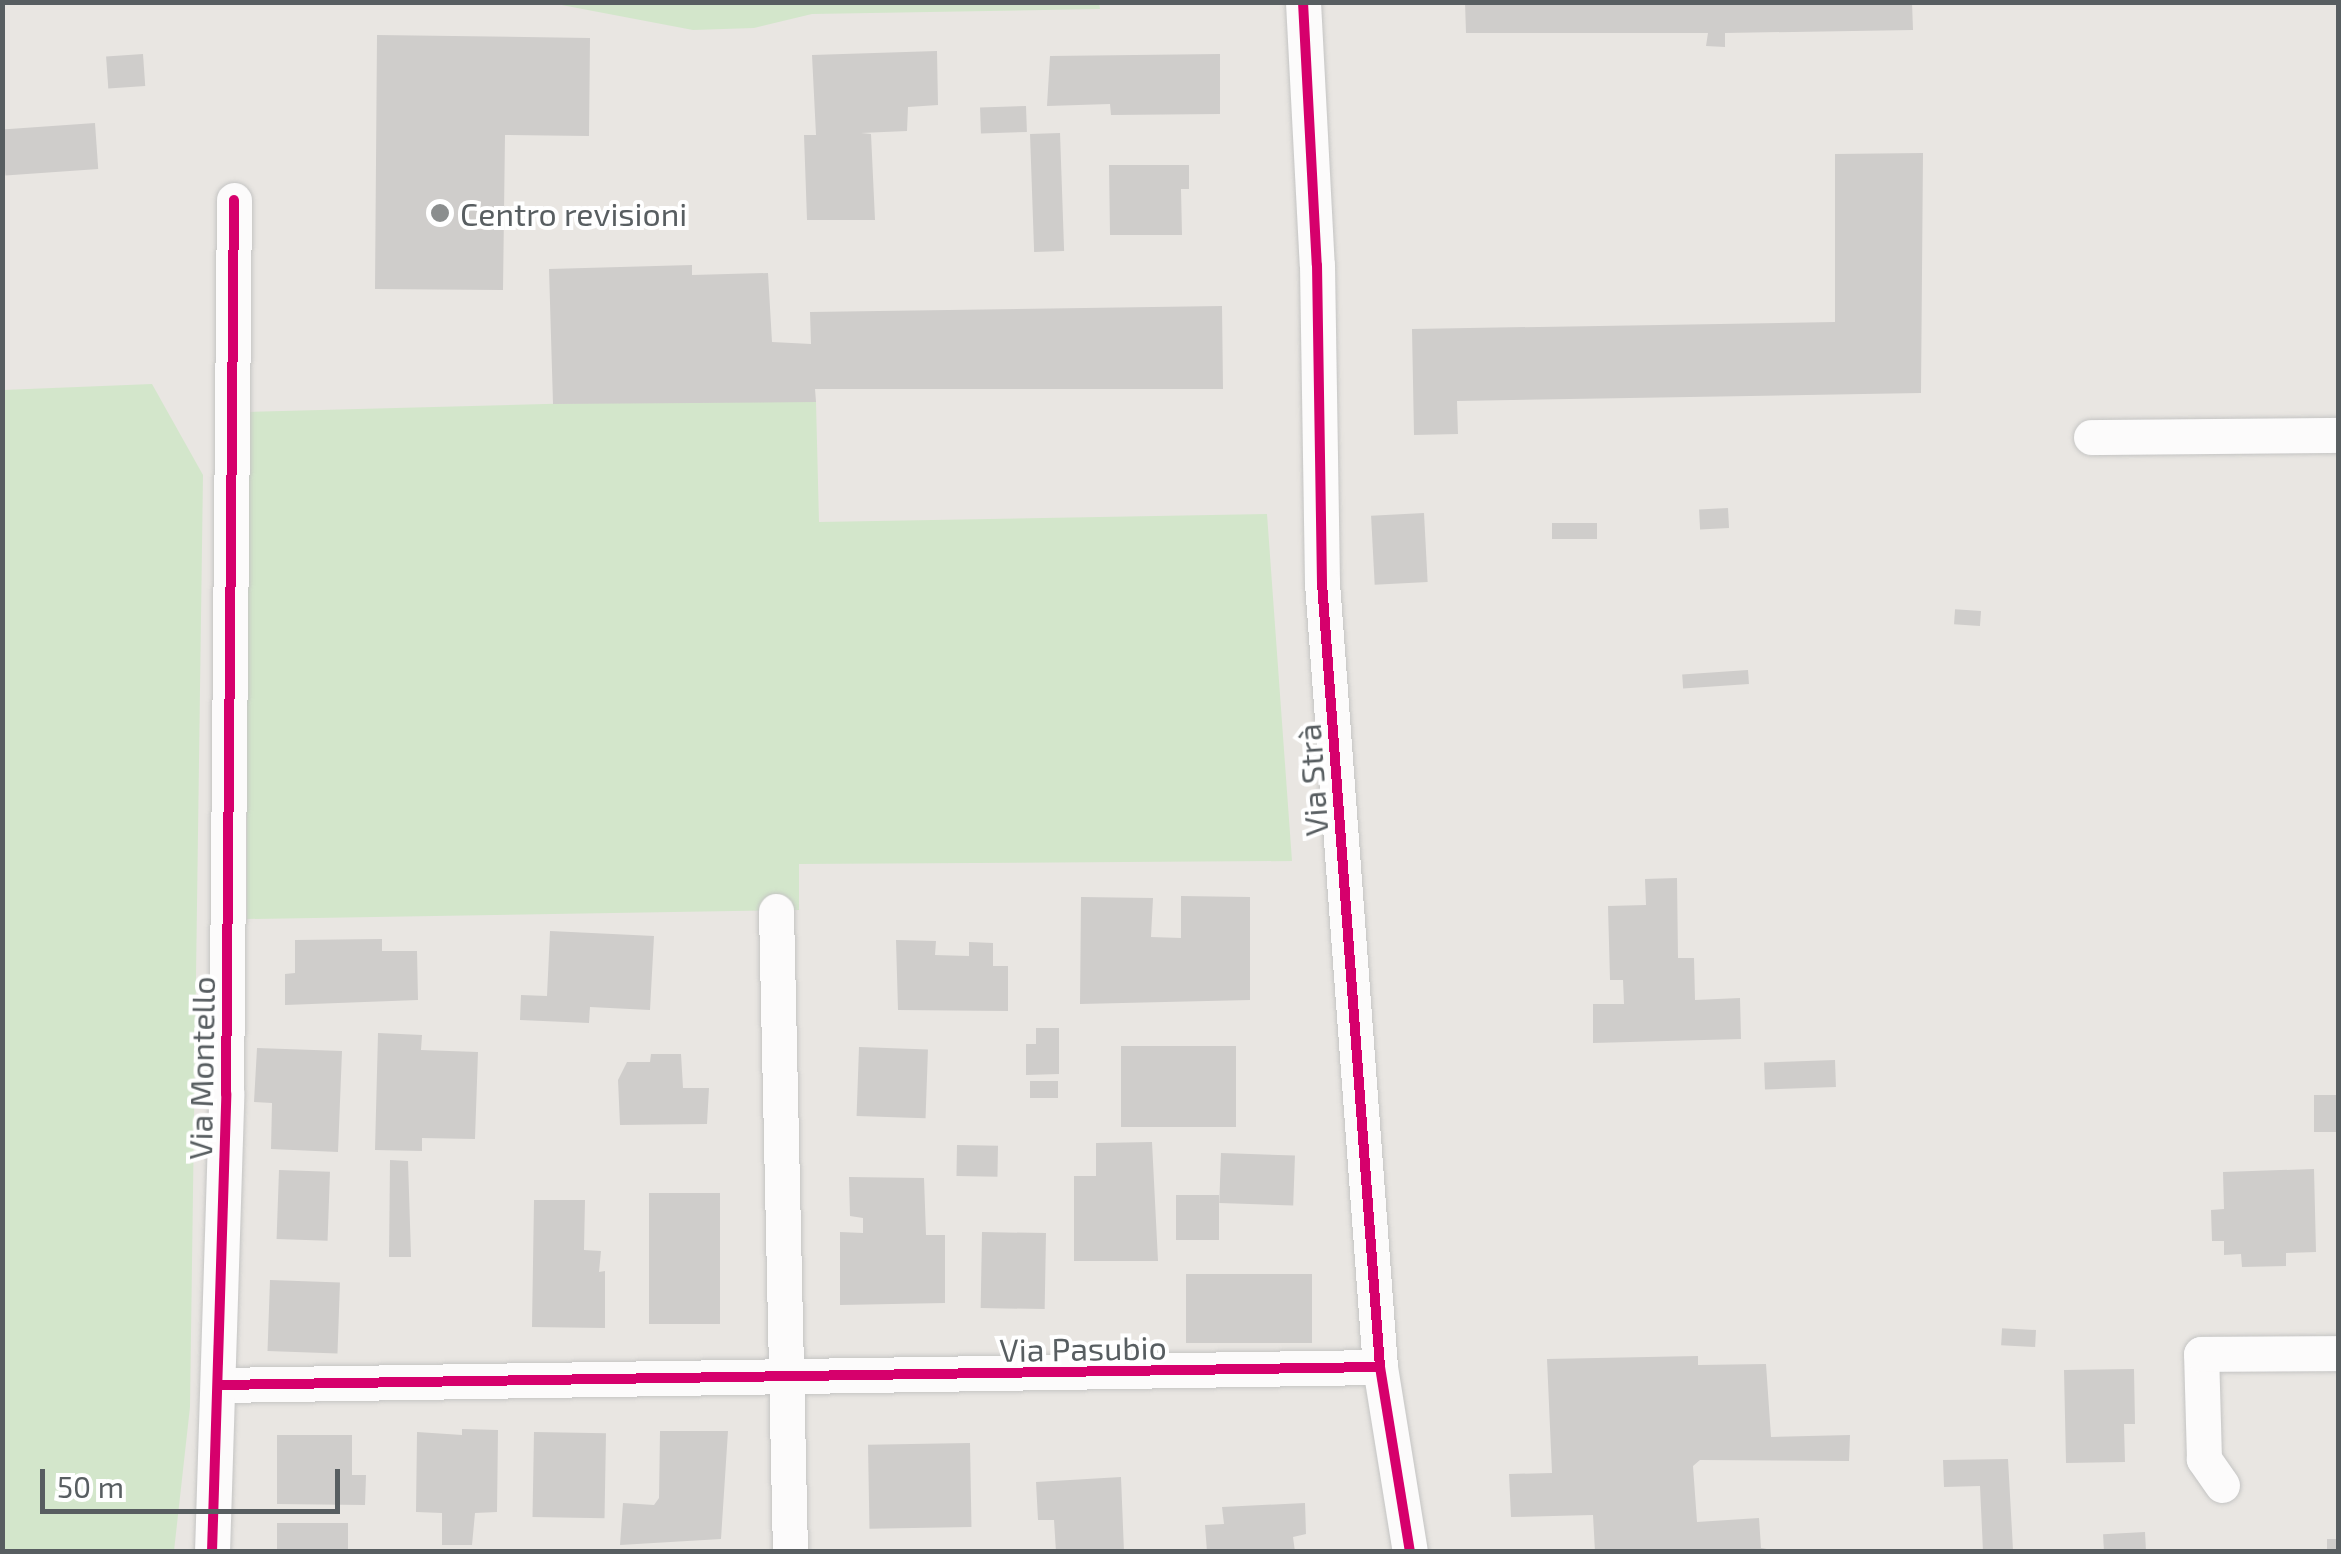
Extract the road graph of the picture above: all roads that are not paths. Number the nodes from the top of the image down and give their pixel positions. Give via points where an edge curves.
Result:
1 (1303, 2) edge
2 (234, 200) dead end
3 (2338, 435) edge
4 (2091, 437) dead end
5 (776, 910) dead end
6 (2338, 1353) edge
7 (1380, 1367) junction
8 (787, 1379) junction
9 (218, 1385) junction
10 (2222, 1486) dead end
11 (212, 1552) edge
12 (790, 1552) edge
13 (1410, 1552) edge

1 - 7 street, Via Strà via 1318,265 1322,583
2 - 9 street, Via Montello
3 - 4 street
5 - 8 street
6 - 10 street via 2201,1354 2204,1460
7 - 8 street, Via Pasubio
7 - 13 street, Via Strà
8 - 9 street
8 - 12 street
9 - 11 street, Via Montello

